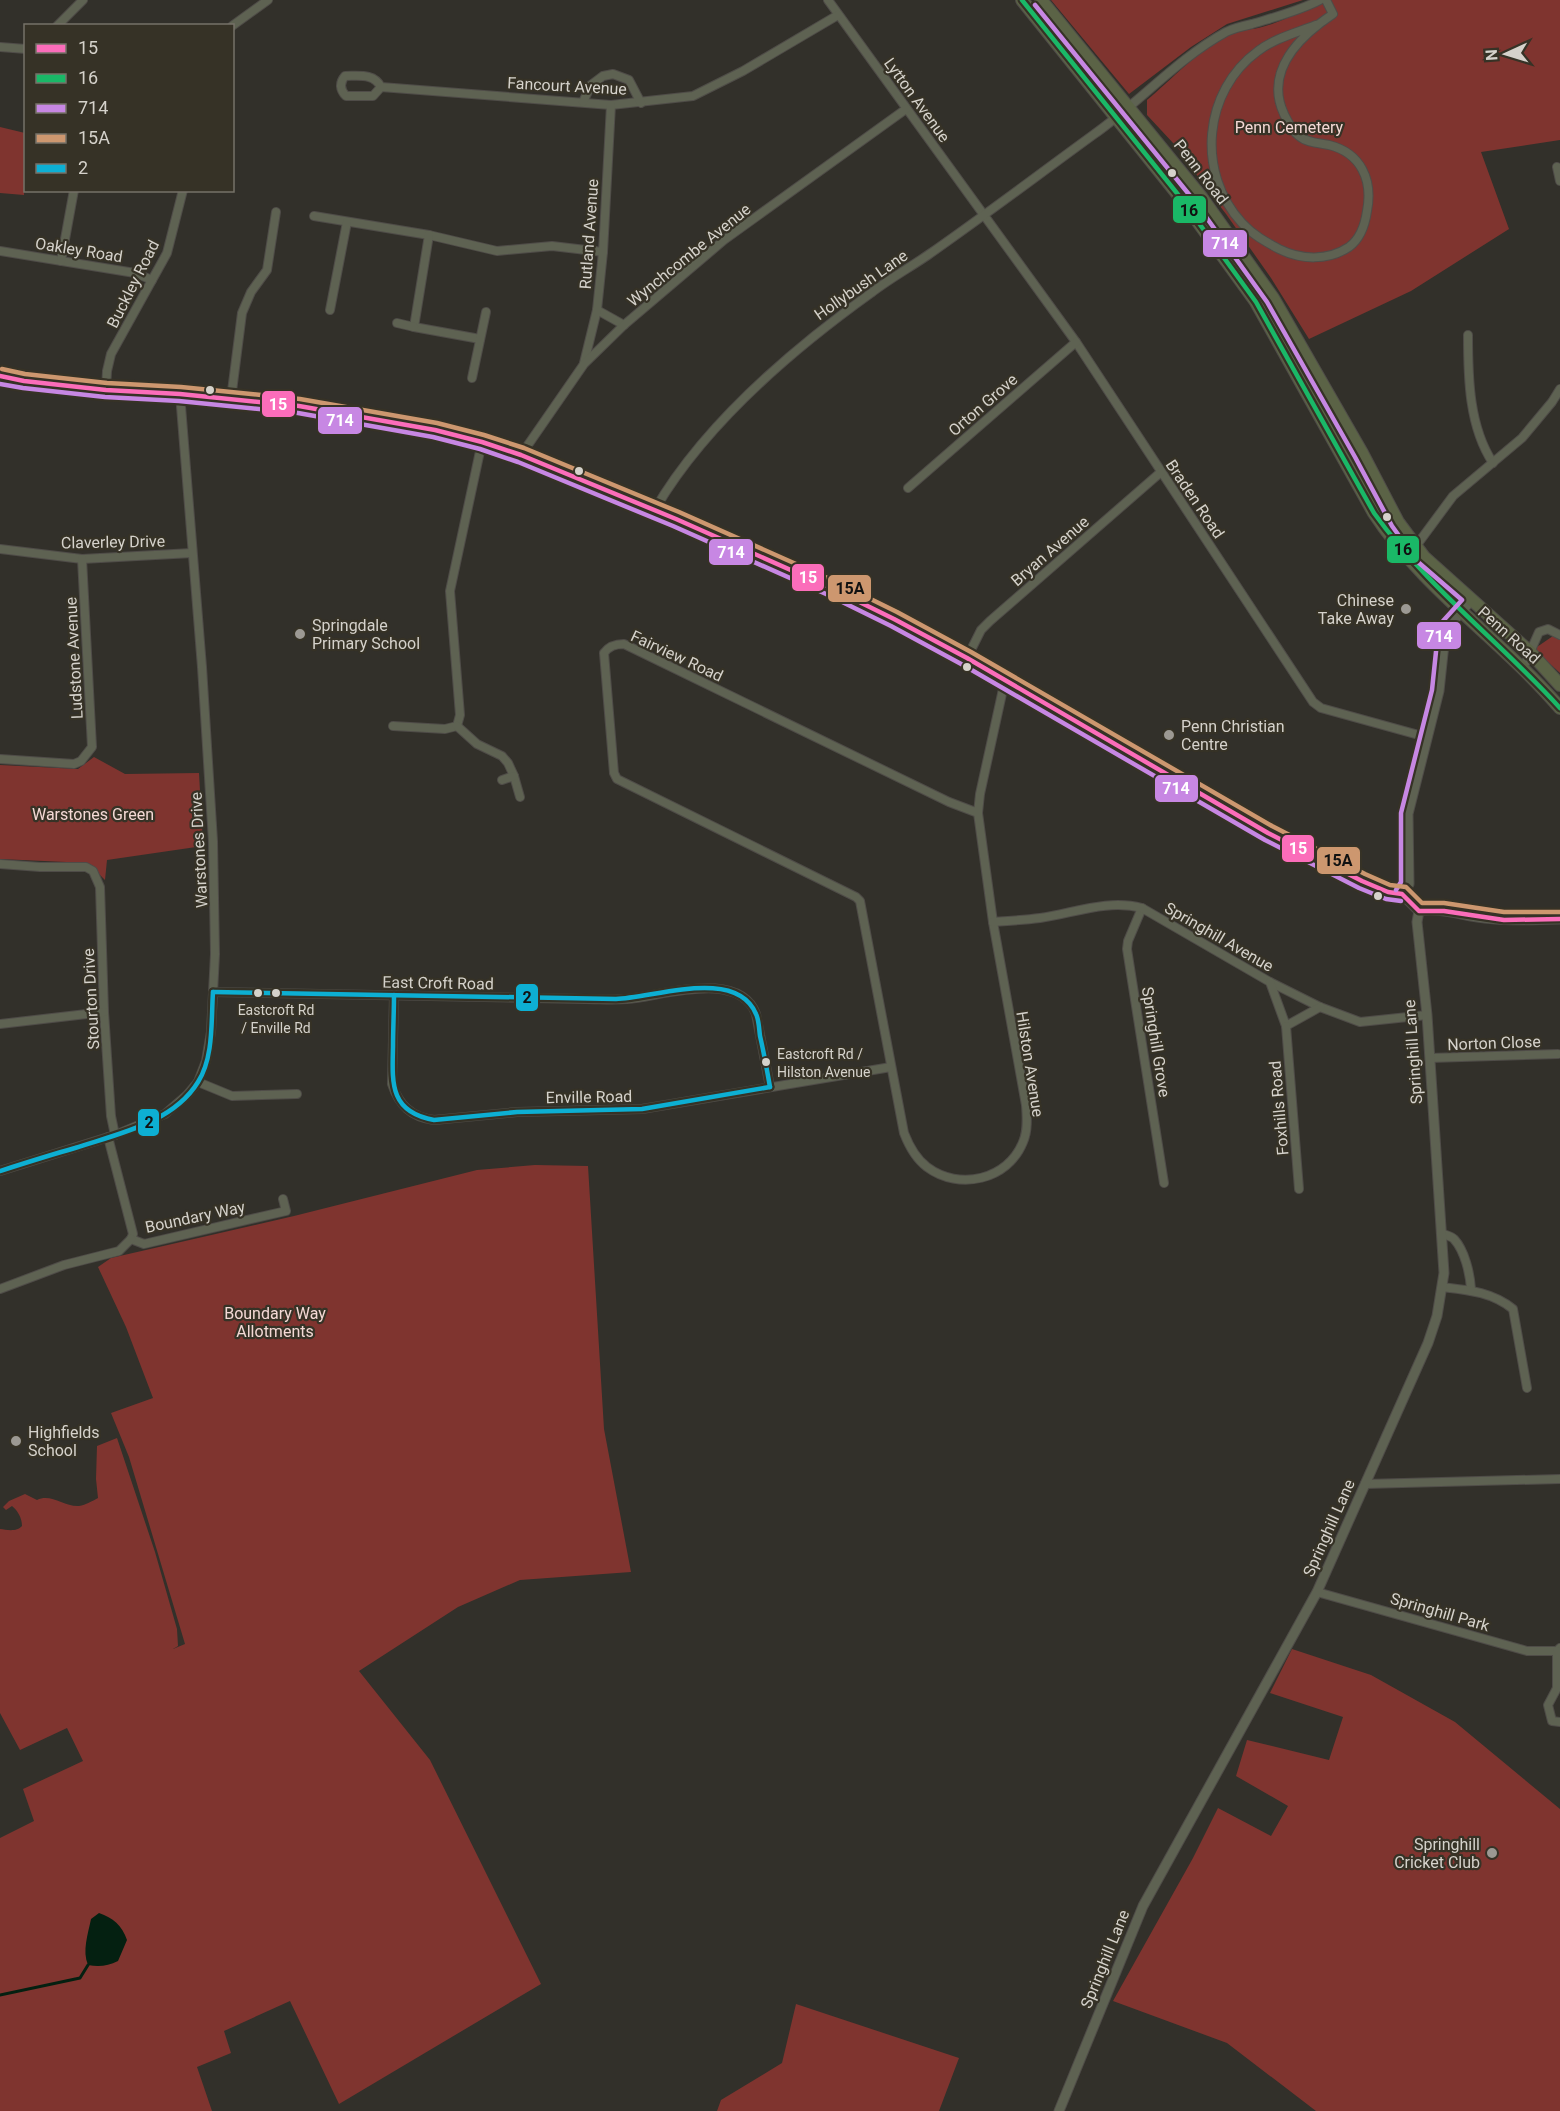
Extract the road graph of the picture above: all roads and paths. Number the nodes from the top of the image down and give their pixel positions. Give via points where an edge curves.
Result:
1 (83, 0) edge
2 (268, 0) edge
3 (828, 0) edge
4 (1022, 0) edge
5 (1041, 0) edge
6 (1320, 0) edge
7 (1326, 0) edge
8 (838, 15) junction
9 (59, 24) edge
10 (234, 25) edge
11 (1316, 25) junction
12 (0, 46) edge
13 (24, 49) edge
14 (381, 87) junction
15 (583, 102) junction
16 (641, 103) junction
17 (610, 105) junction
18 (906, 109) junction
19 (1128, 109) junction
20 (1116, 118) junction
21 (1557, 167) dead end
22 (1560, 181) edge
23 (74, 192) edge
24 (182, 192) edge
25 (276, 212) dead end
26 (314, 216) dead end
27 (984, 216) junction
28 (347, 222) junction
29 (429, 235) junction
30 (0, 251) edge
31 (603, 252) junction
32 (61, 261) junction
33 (152, 280) junction
34 (330, 310) dead end
35 (597, 310) junction
36 (486, 312) dead end
37 (397, 323) dead end
38 (624, 325) junction
39 (414, 327) junction
40 (1468, 335) dead end
41 (480, 339) junction
42 (1076, 342) junction
43 (584, 364) junction
44 (0, 376) edge
45 (472, 378) dead end
46 (1560, 389) edge
47 (106, 390) junction
48 (180, 394) junction
49 (231, 399) junction
50 (482, 442) junction
51 (521, 455) junction
52 (1493, 463) junction
53 (1161, 472) junction
54 (908, 488) dead end
55 (654, 511) junction
56 (1416, 546) junction
57 (0, 549) edge
58 (192, 553) junction
59 (82, 559) junction
60 (1472, 599) junction
61 (1460, 612) junction
62 (1560, 635) edge
63 (1530, 652) junction
64 (967, 658) junction
65 (1523, 668) junction
66 (1005, 680) junction
67 (1560, 684) edge
68 (1560, 708) edge
69 (393, 726) dead end
70 (457, 726) junction
71 (1426, 737) junction
72 (0, 759) edge
73 (514, 776) junction
74 (502, 780) dead end
75 (520, 797) dead end
76 (978, 813) junction
77 (0, 864) edge
78 (1402, 894) junction
79 (863, 907) joint
80 (1142, 908) junction
81 (1419, 911) junction
82 (1560, 919) edge
83 (993, 922) junction
84 (1270, 982) junction
85 (213, 992) junction
86 (394, 995) junction
87 (1320, 1007) junction
88 (104, 1012) junction
89 (1427, 1016) junction
90 (0, 1024) edge
91 (1286, 1026) junction
92 (1558, 1054) dead end
93 (1430, 1058) junction
94 (891, 1067) junction
95 (198, 1082) junction
96 (770, 1087) junction
97 (297, 1094) dead end
98 (112, 1136) junction
99 (0, 1171) edge
100 (1164, 1183) dead end
101 (1299, 1189) dead end
102 (283, 1199) dead end
103 (1441, 1233) junction
104 (131, 1239) junction
105 (1442, 1287) junction
106 (0, 1289) edge
107 (1471, 1289) junction
108 (1527, 1388) dead end
109 (1560, 1479) edge
110 (1365, 1484) junction
111 (1317, 1592) junction
112 (1559, 1649) edge
113 (1558, 1689) edge
114 (1560, 1722) edge
115 (1059, 2111) edge

1 - 9 street
2 - 10 street
3 - 8 street, Lytton Avenue
4 - 20 highway, Penn Road
5 - 19 highway, Penn Road
6 - 19 street, Hollybush Lane via 1228,31 1202,47
7 - 11 street via 1333,14
8 - 16 street, Fancourt Avenue via 693,96
8 - 18 street, Lytton Avenue
11 - 11 street via 1271,41 1244,62 1219,98 1212,122 1214,163 1230,207 1255,235 1284,251 1307,257 1331,255 1355,242 1366,220 1369,198 1362,167 1342,149 1299,137 1279,101 1287,58
12 - 13 street
14 - 14 street, Fancourt Avenue via 368,76 345,76 340,84 346,96 373,96
14 - 15 street, Fancourt Avenue
15 - 16 street via 591,85 613,74 629,80
15 - 17 street, Fancourt Avenue
16 - 17 street, Fancourt Avenue
17 - 31 street, Rutland Avenue
18 - 27 street, Lytton Avenue
18 - 38 street, Wynchcombe Avenue via 724,240
19 - 20 street, Hollybush Lane
19 - 56 highway, Penn Road via 1196,191 1273,298 1398,522
20 - 27 street, Hollybush Lane
20 - 61 highway, Penn Road via 1180,197 1256,302 1390,538
21 - 22 street
23 - 32 street
24 - 33 street, Buckley Road via 167,253
25 - 49 street via 267,270 251,292 242,314
26 - 28 street
27 - 42 street, Braden Road
27 - 55 street, Hollybush Lane via 873,291 800,347 712,433
28 - 29 street
28 - 34 street
29 - 31 street via 497,251 552,246
29 - 39 street
30 - 32 street, Oakley Road
31 - 35 street, Rutland Avenue
32 - 33 street, Oakley Road via 135,273
33 - 47 street, Buckley Road via 111,354
35 - 38 street
35 - 43 street, Rutland Avenue
36 - 41 street
37 - 39 street
38 - 43 street, Wynchcombe Avenue
39 - 41 street
40 - 52 street via 1469,376 1477,424
41 - 45 street
42 - 53 street, Braden Road
42 - 54 street, Orton Grove
43 - 51 street, Wynchcombe Avenue
44 - 47 street
46 - 52 street via 1522,438
47 - 48 street
48 - 49 street
48 - 58 street, Warstones Drive
49 - 50 street via 300,406
50 - 51 street
50 - 70 street via 450,591 460,715
51 - 55 street
52 - 56 street via 1453,496
53 - 64 street, Bryan Avenue via 990,621
53 - 71 street, Braden Road via 1313,702 1321,708
55 - 64 street via 829,587
56 - 60 highway, Penn Road
57 - 59 street, Claverley Drive
58 - 59 street, Claverley Drive
58 - 85 street, Warstones Drive via 213,841
59 - 72 street, Ludstone Avenue via 92,747 74,764
60 - 61 street
60 - 63 highway, Penn Road
61 - 65 highway, Penn Road
61 - 71 street via 1450,625 1444,644 1439,690
62 - 63 street via 1542,630
63 - 65 street
63 - 67 highway, Penn Road
64 - 66 street
65 - 68 highway, Penn Road
66 - 76 street, Hilston Avenue
66 - 78 street via 1268,833 1362,881
69 - 70 street
70 - 73 street via 477,744 502,756
71 - 78 street via 1408,814 1409,884
73 - 74 street
73 - 75 street
76 - 79 street, Fairview Road via 624,644 609,646 604,653 617,779 856,897
76 - 83 street, Hilston Avenue
77 - 88 street, Stourton Drive via 86,867 93,871 100,887
78 - 81 street
79 - 94 street, Hilston Avenue
80 - 83 street, Springhill Avenue via 1110,905
80 - 84 street, Springhill Avenue
80 - 100 street, Springhill Grove via 1127,949
81 - 82 street via 1514,920
81 - 89 street, Springhill Lane
83 - 94 street, Hilston Avenue via 1026,1105 1024,1141 1007,1166 970,1180 926,1167 904,1133
84 - 87 street, Springhill Avenue
84 - 91 street, Foxhills Road
85 - 86 street, East Croft Road
85 - 95 street, Warstones Drive via 209,1047
86 - 96 street, East Croft Road via 627,999 728,989 752,1004
86 - 96 street, Enville Road via 392,1084 404,1108 424,1119 642,1109
87 - 89 street, Springhill Avenue via 1360,1022
87 - 91 street
88 - 90 street
88 - 98 street, Stourton Drive
89 - 93 street, Springhill Lane
91 - 101 street, Foxhills Road
92 - 93 street, Norton Close
93 - 103 street, Springhill Lane
94 - 96 street, Enville Road
95 - 97 street via 232,1096
95 - 98 street, Warstones Drive via 165,1114
98 - 99 street, Warstones Drive
98 - 104 street, Stourton Drive
102 - 104 street, Boundary Way via 286,1211 144,1244
103 - 105 street, Springhill Lane
103 - 107 street via 1454,1238
104 - 106 street, Boundary Way via 119,1251 64,1265
105 - 107 street
105 - 110 street, Springhill Lane via 1428,1343
107 - 108 street via 1499,1298 1513,1309
109 - 110 street
110 - 111 street, Springhill Lane
111 - 112 street, Springhill Park via 1527,1651
111 - 115 street, Springhill Lane via 1143,1906
112 - 113 street, Springhill Park
113 - 114 street, Springhill Park via 1548,1706 1551,1721

